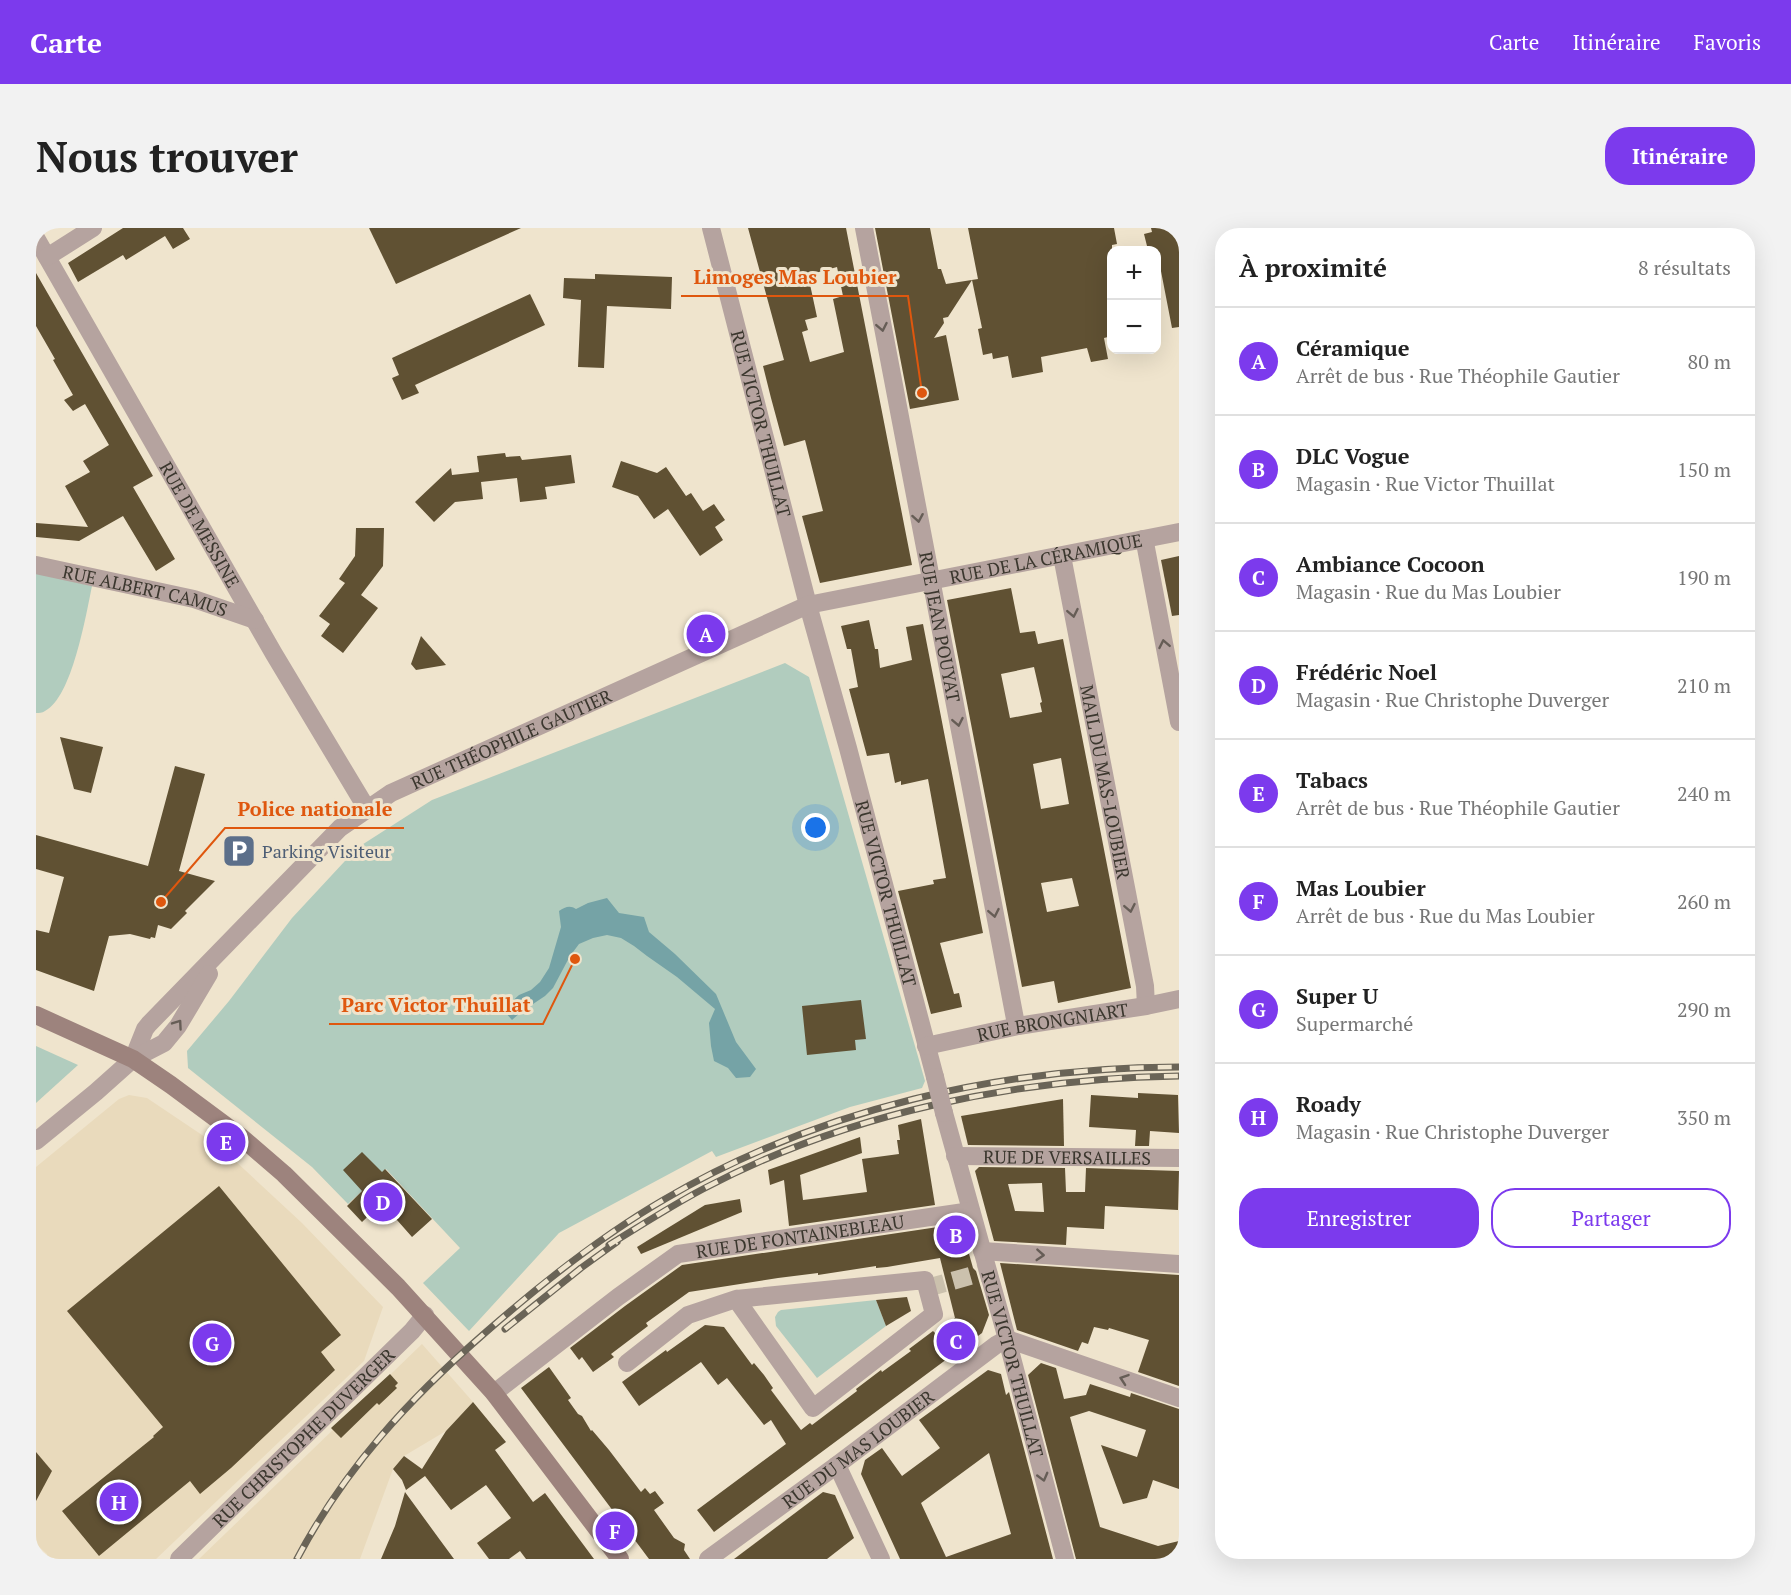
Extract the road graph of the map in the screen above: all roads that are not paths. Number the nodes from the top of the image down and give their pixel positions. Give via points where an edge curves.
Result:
1 (93, 228) edge
2 (711, 228) edge
3 (864, 228) edge
4 (36, 238) edge
5 (47, 257) junction
6 (1179, 532) edge
7 (1143, 539) junction
8 (1062, 556) junction
9 (36, 564) edge
10 (930, 582) junction
11 (808, 604) junction
12 (255, 620) junction
13 (1179, 722) edge
14 (367, 809) junction
15 (1179, 999) edge
16 (1146, 1006) junction
17 (36, 1015) edge
18 (1018, 1026) junction
19 (926, 1046) junction
20 (133, 1059) junction
21 (36, 1141) edge
22 (955, 1156) junction
23 (1179, 1158) edge
24 (971, 1211) junction
25 (982, 1251) junction
26 (1179, 1264) edge
27 (736, 1299) junction
28 (425, 1315) junction
29 (1007, 1339) junction
30 (627, 1363) dead end
31 (494, 1393) junction
32 (1179, 1398) edge
33 (837, 1465) junction
34 (179, 1559) edge
35 (620, 1559) edge
36 (708, 1559) edge
37 (881, 1559) edge
38 (1065, 1559) edge

1 - 5 street
2 - 11 street, RUE VICTOR THUILLAT
3 -> 10 street, RUE JEAN POUYAT
4 - 5 street, RUE DE MESSINE
5 - 12 street, RUE DE MESSINE
6 - 7 street, RUE DE LA CÉRAMIQUE
7 - 8 street, RUE DE LA CÉRAMIQUE
13 -> 7 street
8 - 10 street, RUE DE LA CÉRAMIQUE
8 -> 16 street, MAIL DU MAS-LOUBIER
9 - 12 street, RUE ALBERT CAMUS via 194,599
10 - 11 street, RUE DE LA CÉRAMIQUE
10 -> 18 street, RUE JEAN POUYAT
11 - 14 street, RUE THÉOPHILE GAUTIER via 391,793
11 - 19 street, RUE VICTOR THUILLAT
12 - 14 street, RUE DE MESSINE
14 - 20 street, RUE THÉOPHILE GAUTIER via 340,828 223,949 178,1026 164,1042
15 - 16 street, RUE BRONGNIART
16 - 18 street, RUE BRONGNIART
17 - 20 street
18 - 19 street, RUE BRONGNIART
19 - 22 street, RUE VICTOR THUILLAT, bridge
20 - 21 street, RUE THÉOPHILE GAUTIER
20 - 28 street via 241,1137 284,1174
22 - 23 street, RUE DE VERSAILLES
22 - 24 street, RUE VICTOR THUILLAT
24 - 25 street, RUE VICTOR THUILLAT
24 - 31 street, RUE DE FONTAINEBLEAU via 678,1254
25 -> 26 street
25 - 29 street, RUE VICTOR THUILLAT
27 - 27 street via 925,1280 934,1314 813,1408
27 - 30 street via 688,1315
28 - 31 street
28 - 34 street, RUE CHRISTOPHE DUVERGER
32 -> 29 street
29 - 33 street, RUE DU MAS LOUBIER
29 -> 38 street, RUE VICTOR THUILLAT
31 - 35 street
33 - 36 street, RUE DU MAS LOUBIER
33 - 37 street

